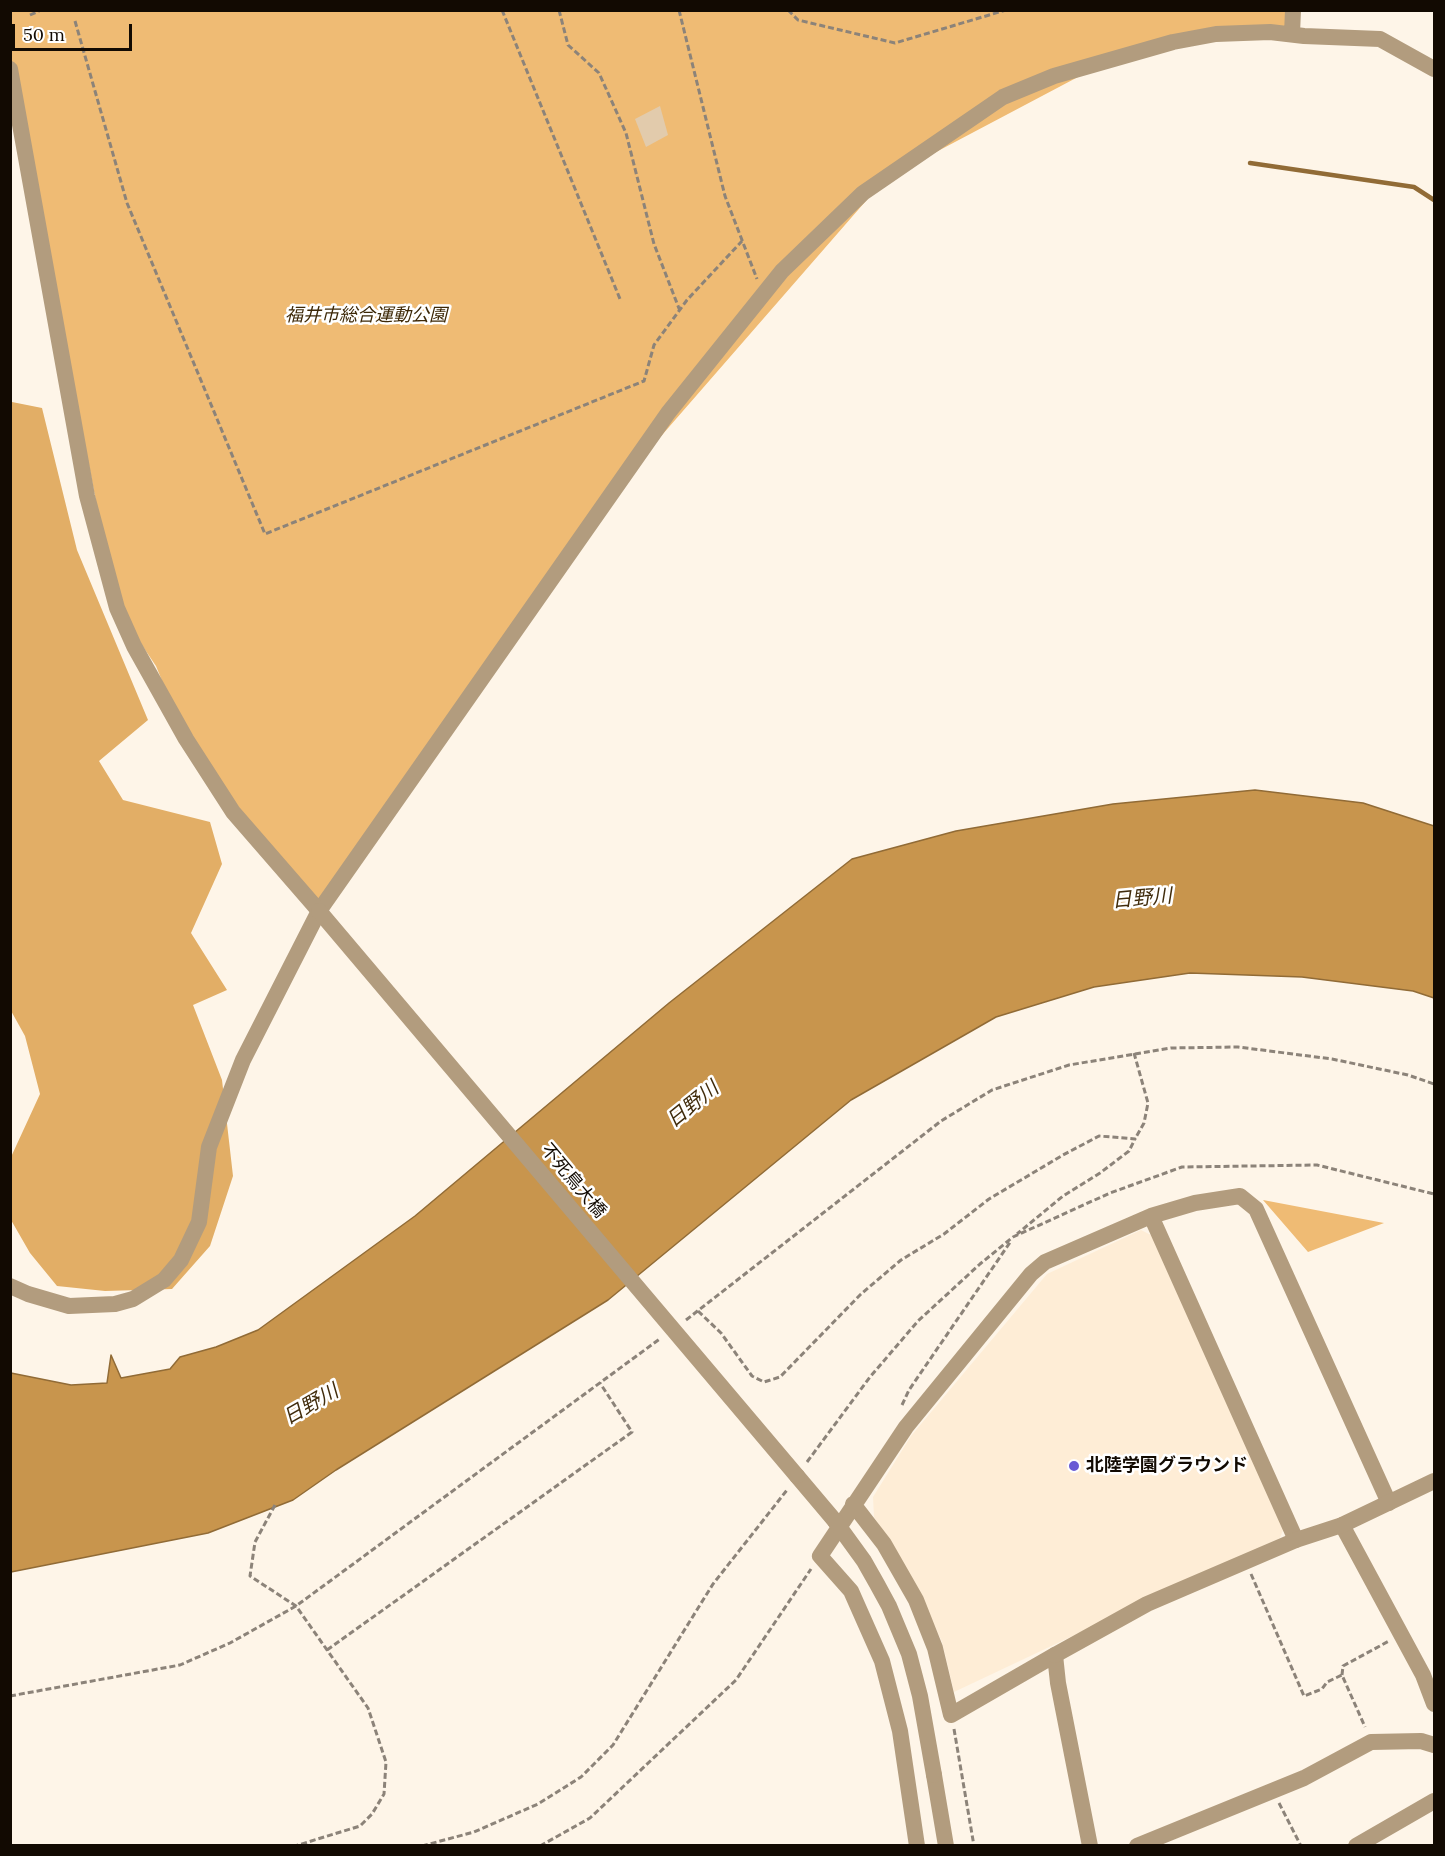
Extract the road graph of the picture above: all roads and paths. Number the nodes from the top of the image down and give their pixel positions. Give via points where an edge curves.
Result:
1 (41, 10) edge
2 (502, 10) edge
3 (559, 10) edge
4 (679, 10) edge
5 (788, 10) edge
6 (1006, 10) edge
7 (1293, 10) edge
8 (30, 15) dead end
9 (75, 21) dead end
10 (1292, 34) junction
11 (10, 69) edge
12 (1434, 69) edge
13 (742, 241) junction
14 (763, 295) junction
15 (620, 299) dead end
16 (680, 311) junction
17 (319, 911) junction
18 (1134, 1053) junction
19 (1434, 1084) edge
20 (1135, 1139) junction
21 (1151, 1216) junction
22 (10, 1286) edge
23 (698, 1311) junction
24 (680, 1324) dead end
25 (662, 1337) dead end
26 (600, 1383) junction
27 (906, 1428) junction
28 (797, 1476) junction
29 (1434, 1481) edge
30 (1389, 1503) junction
31 (854, 1504) junction
32 (275, 1505) dead end
33 (1342, 1525) junction
34 (1296, 1540) junction
35 (820, 1556) junction
36 (1246, 1562) junction
37 (296, 1606) junction
38 (1401, 1634) junction
39 (327, 1650) junction
40 (1055, 1655) junction
41 (1429, 1672) edge
42 (1342, 1675) junction
43 (10, 1696) edge
44 (1434, 1704) edge
45 (951, 1715) junction
46 (1371, 1742) junction
47 (1434, 1745) edge
48 (1272, 1791) junction
49 (1434, 1801) edge
50 (295, 1845) edge
51 (422, 1845) edge
52 (540, 1845) edge
53 (917, 1845) edge
54 (946, 1845) edge
55 (974, 1845) edge
56 (1090, 1845) edge
57 (1137, 1845) edge
58 (1302, 1845) edge
59 (1356, 1845) edge

1 - 8 path
2 - 15 path
3 - 16 path via 568,45 599,73 626,133 654,244
4 - 13 path via 725,196
5 - 6 path via 798,20 895,43
7 - 10 street
9 - 16 path via 127,202 265,534 644,381 654,345
10 - 12 street via 1380,39
10 - 14 street via 1216,34 1173,42 1054,76 1003,97 863,193
11 - 17 street, 不死鳥大橋 via 87,496 117,608 186,739 233,812
13 - 14 path
13 - 16 path
14 - 17 street via 668,413
17 - 22 street via 243,1060 209,1147 199,1222 181,1260 164,1280 133,1299 115,1304 69,1306
17 - 28 street, 不死鳥大橋, bridge
18 - 19 path via 1238,1047 1332,1059
18 - 20 path via 1148,1103 1144,1123
18 - 23 path via 1069,1065 992,1090 941,1121
20 - 23 path via 1099,1136 989,1199 944,1234 901,1260 861,1294 780,1377 764,1382 752,1376 721,1333
20 - 27 path via 1129,1151 1063,1196 1013,1237 909,1390 897,1414
21 - 27 street via 1045,1262 1031,1274
21 - 30 street via 1195,1203 1240,1196 1256,1209
21 - 34 street
23 - 24 path
25 - 26 path
26 - 37 path
26 - 39 path via 632,1432
27 - 31 street
28 - 51 path via 713,1584 614,1745 581,1777 538,1804 474,1832
28 - 54 street, 不死鳥大橋, bridge via 853,1545 889,1605 915,1673
29 - 30 street
30 - 33 street
31 - 35 street
31 - 45 street via 884,1544 916,1600 935,1648
32 - 37 path via 255,1542 250,1576
33 - 34 street
33 - 38 street
34 - 36 street
35 - 52 path via 736,1680 590,1818
35 - 53 street via 851,1591 882,1661 900,1731
36 - 40 street via 1147,1604
36 - 42 path via 1304,1696
37 - 39 path
37 - 43 path via 230,1643 180,1665
38 - 41 street
38 - 42 path via 1342,1666
39 - 50 path via 368,1708 386,1762 384,1794 360,1826
40 - 45 street
40 - 56 street
41 - 44 street
42 - 46 path
45 - 55 path
46 - 47 street via 1421,1741
46 - 48 street
48 - 57 street
48 - 58 path
49 - 59 street

